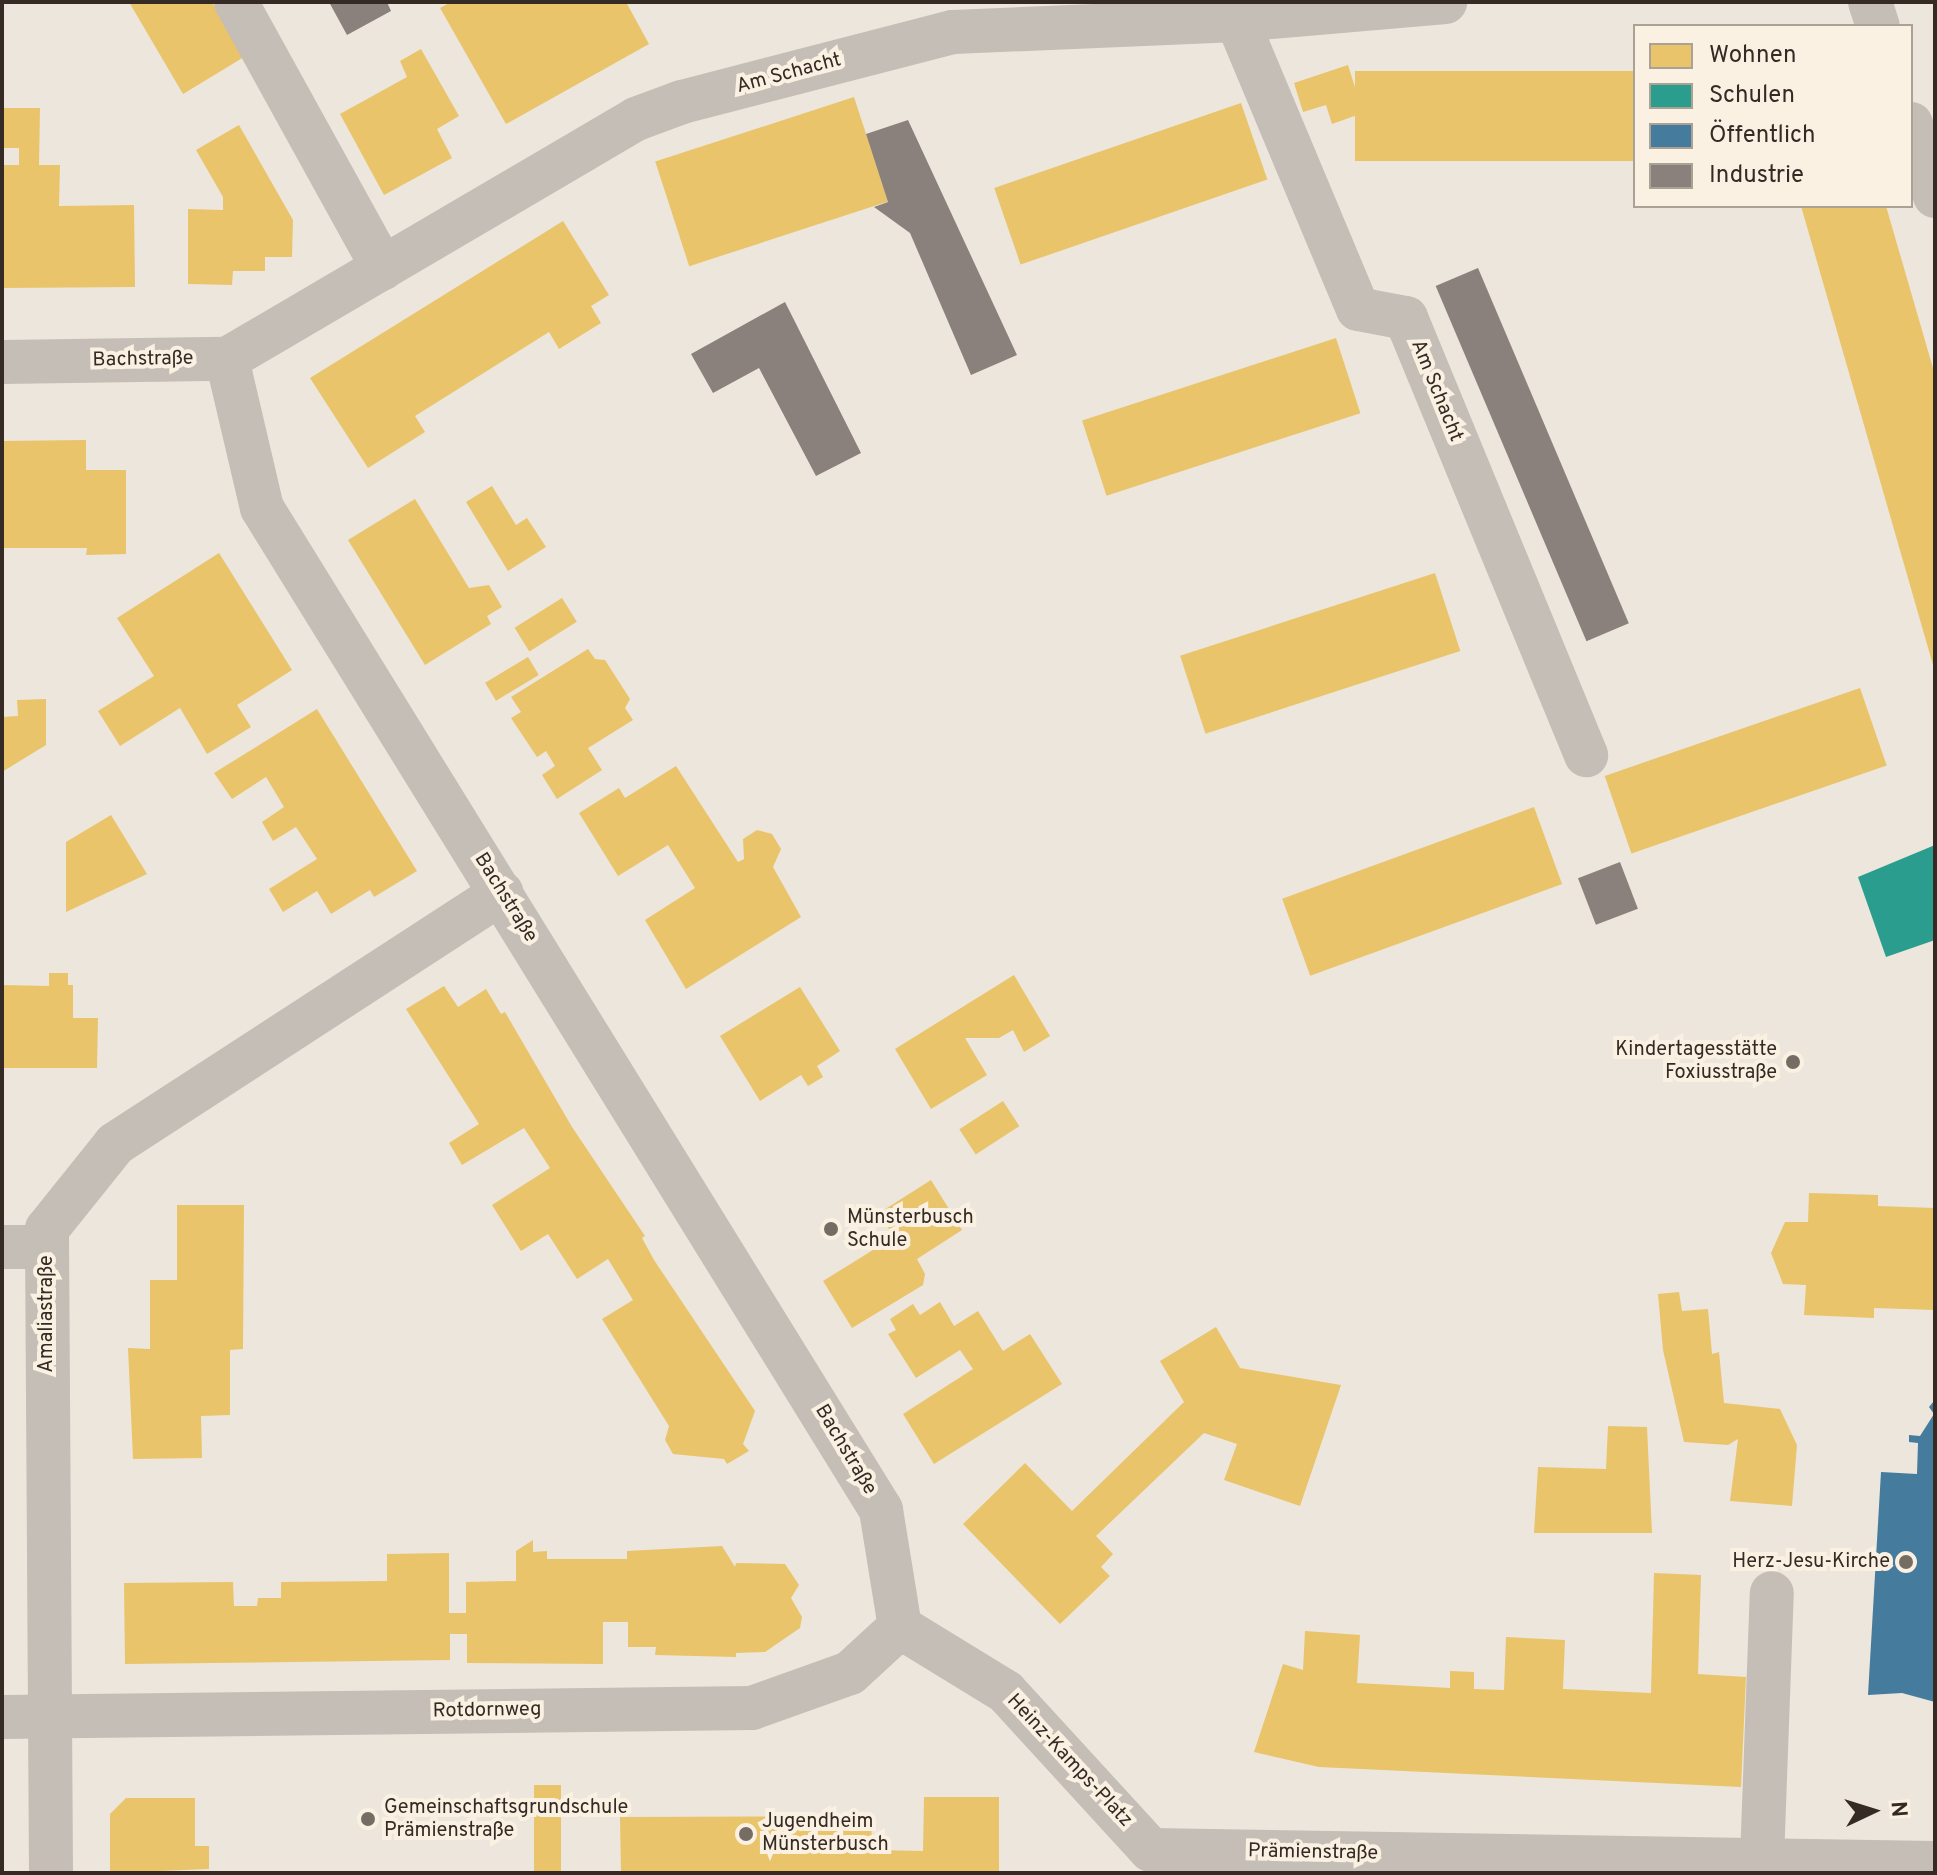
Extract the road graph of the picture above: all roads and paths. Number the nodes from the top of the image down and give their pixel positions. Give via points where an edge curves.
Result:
1 (236, 2) edge
2 (1445, 2) edge
3 (1870, 2) edge
4 (1373, 6) edge
5 (1237, 20) junction
6 (1877, 24) edge
7 (1913, 130) edge
8 (1935, 196) edge
9 (383, 268) junction
10 (227, 359) junction
11 (2, 362) edge
12 (1586, 755) dead end
13 (502, 893) junction
14 (2, 1247) edge
15 (47, 1247) junction
16 (1772, 1593) dead end
17 (900, 1627) junction
18 (50, 1716) junction
19 (2, 1717) edge
20 (1762, 1860) junction
21 (1144, 1862) edge
22 (1935, 1863) edge
23 (51, 1873) edge

1 - 9 street
2 - 4 street, Am Schacht
3 - 6 street
4 - 5 street, Am Schacht
5 - 9 street, Am Schacht via 953,32 682,102 636,119
5 - 12 street, Am Schacht via 1358,309 1406,318
7 - 8 street
9 - 10 street, Am Schacht
10 - 11 street, Bachstraße
10 - 13 street, Bachstraße via 262,508
13 - 15 street, Amaliastraße via 115,1144 47,1229
13 - 17 street, Bachstraße via 881,1510
14 - 15 street
15 - 18 street, Amaliastraße
16 - 20 street
17 - 18 street, Rotdornweg via 850,1673 752,1708
17 - 21 street, Heinz-Kamps-Platz via 1006,1692
18 - 19 street, Rotdornweg
18 - 23 street, Amaliastraße
20 - 21 street, Prämienstraße
20 - 22 street, Prämienstraße

